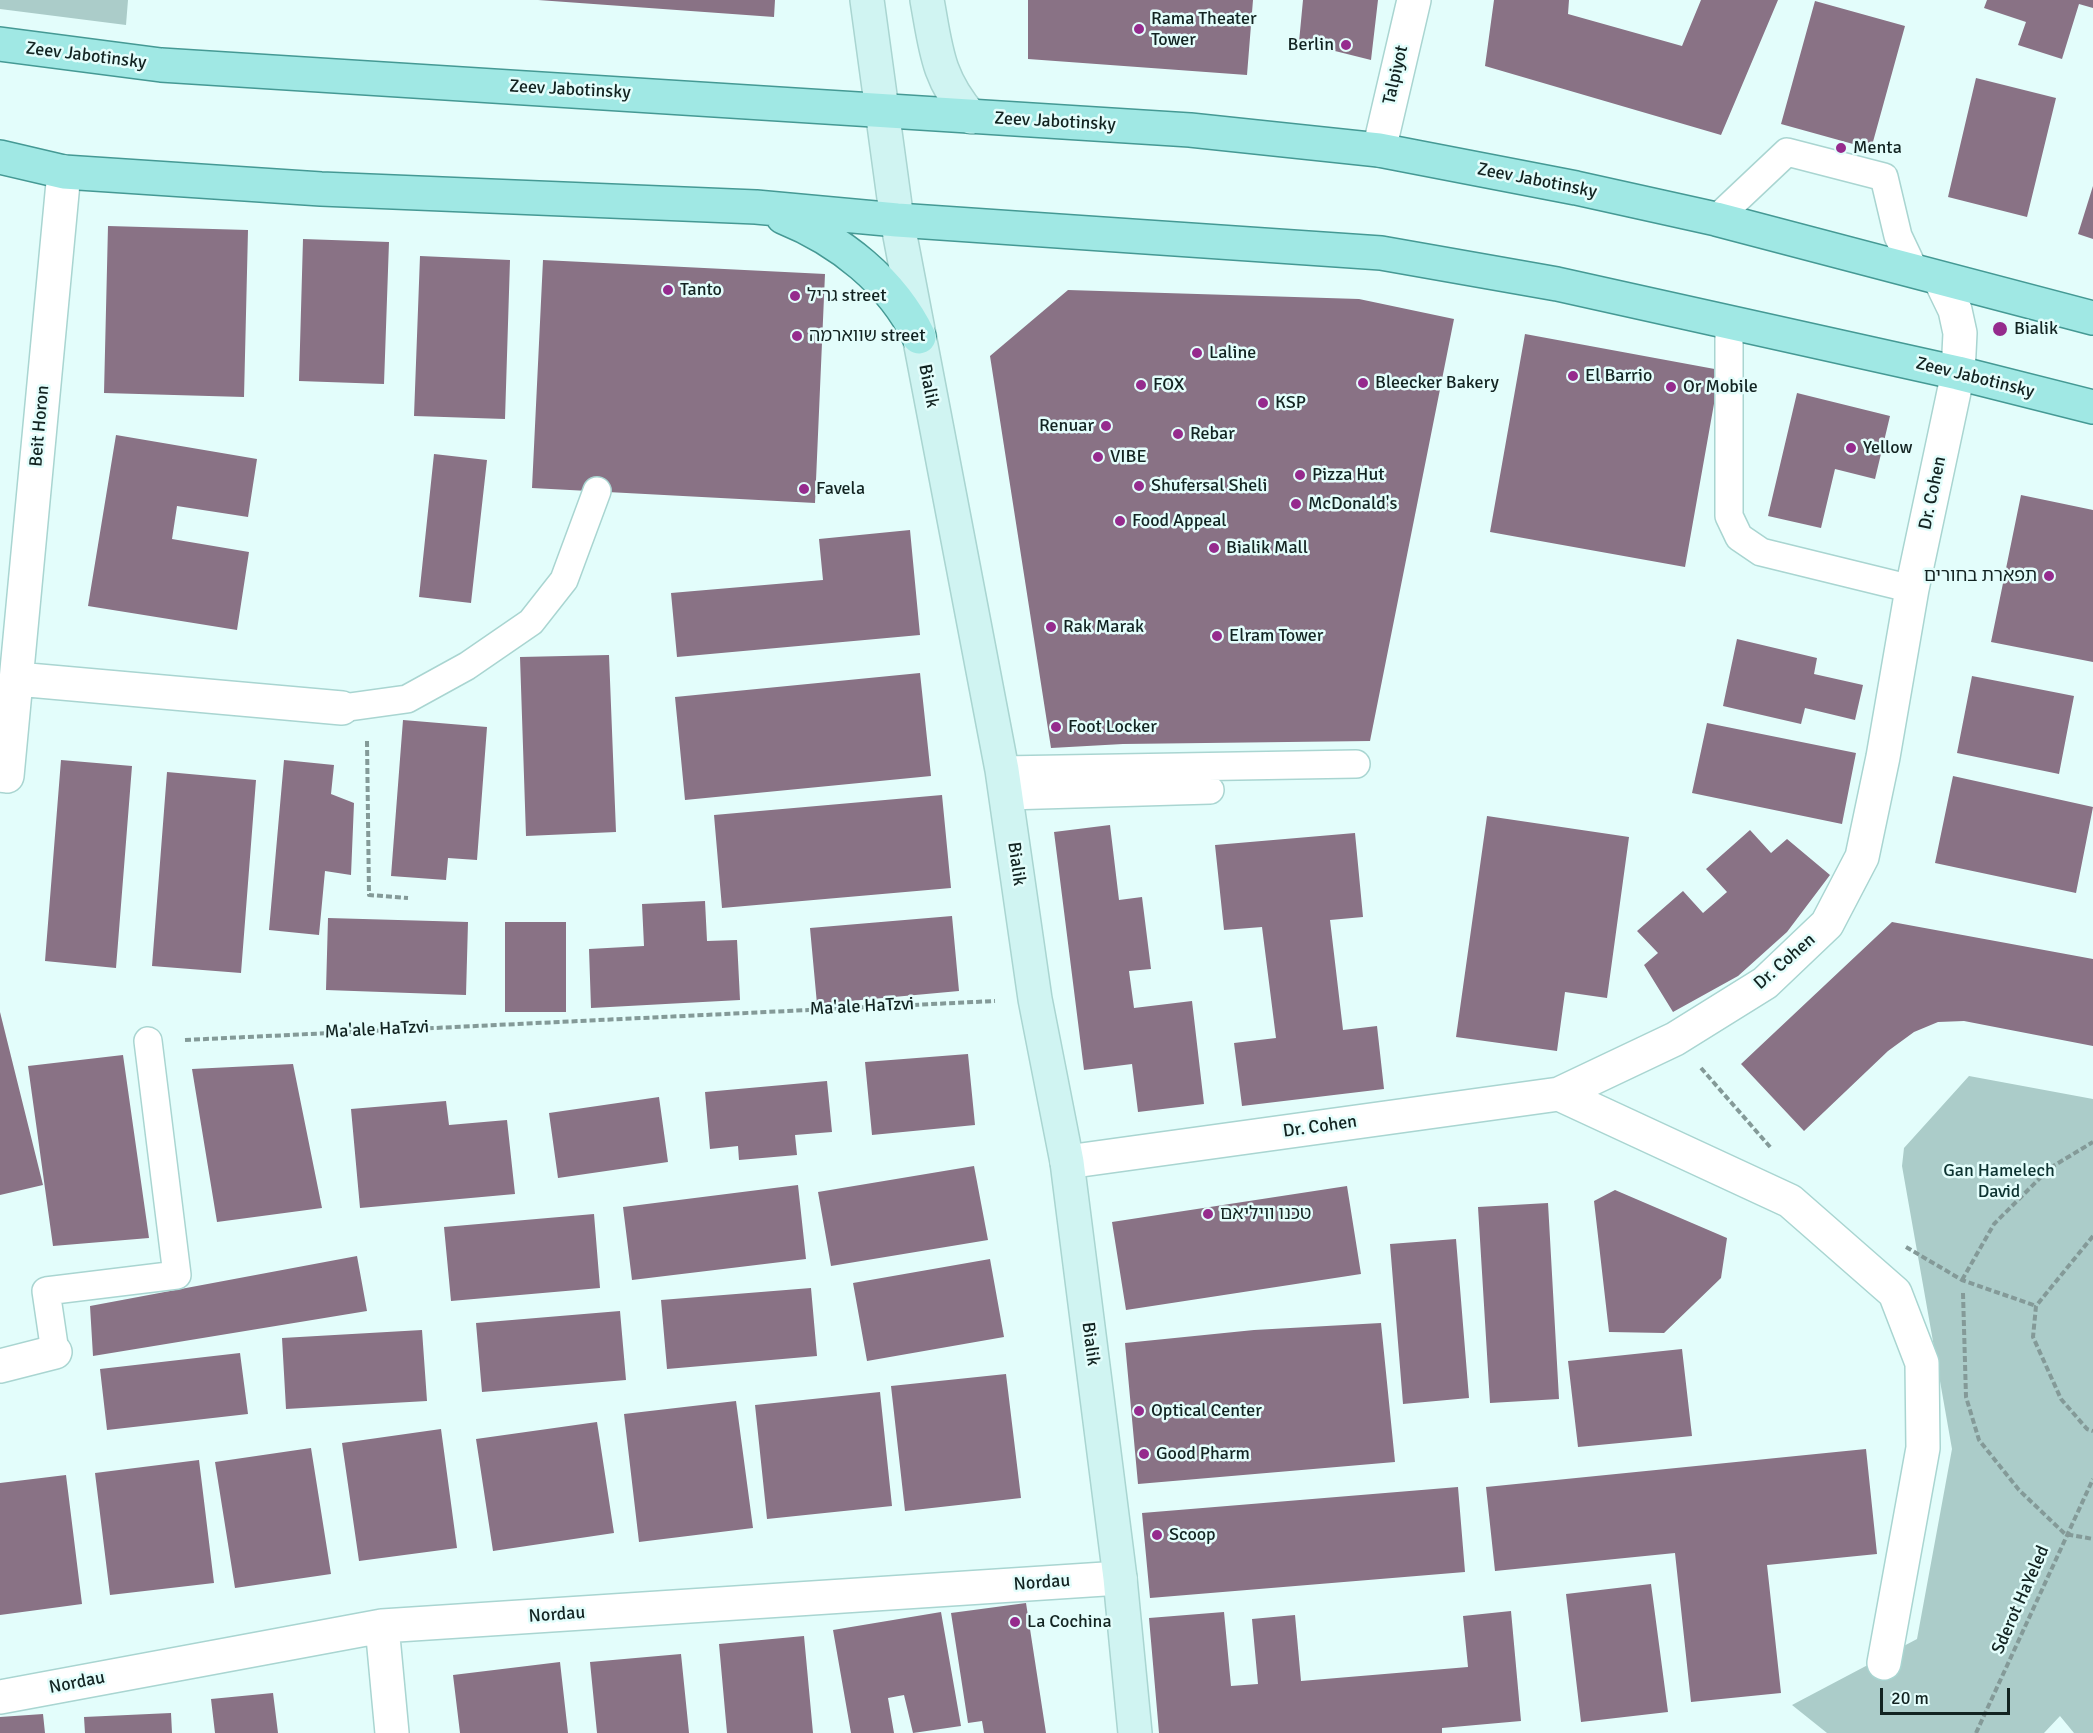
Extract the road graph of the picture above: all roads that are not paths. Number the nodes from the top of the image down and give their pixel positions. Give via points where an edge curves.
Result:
1 (867, 0) edge
2 (927, 0) edge
3 (1414, 0) edge
4 (0, 44) edge
5 (881, 109) junction
6 (971, 117) junction
7 (1379, 150) junction
8 (0, 157) edge
9 (64, 172) junction
10 (756, 207) junction
11 (1716, 219) junction
12 (897, 220) junction
13 (1928, 276) junction
14 (2093, 318) edge
15 (1729, 323) junction
16 (918, 337) junction
17 (1958, 373) junction
18 (2093, 407) edge
19 (597, 491) dead end
20 (1912, 589) junction
21 (17, 679) junction
22 (354, 706) joint
23 (1356, 764) dead end
24 (0, 775) edge
25 (1005, 783) junction
26 (1210, 790) dead end
27 (148, 1041) road end
28 (1559, 1094) junction
29 (1067, 1162) junction
30 (55, 1353) joint
31 (0, 1366) edge
32 (1120, 1578) junction
33 (382, 1626) junction
34 (1884, 1663) dead end
35 (0, 1697) edge
36 (392, 1733) edge
37 (1135, 1733) edge

1 - 5 street, Bialik
2 - 6 street via 945,81
3 - 7 street, Talpiyot
4 - 5 main road, Zeev Jabotinsky via 161,65
5 - 6 main road, Zeev Jabotinsky
5 - 12 street, Bialik
6 - 7 main road, Zeev Jabotinsky via 1190,130
7 - 11 main road, Zeev Jabotinsky
8 - 9 main road, Zeev Jabotinsky
9 - 10 main road, Zeev Jabotinsky via 333,190
9 - 21 street, Beit Horon
10 - 12 main road, Zeev Jabotinsky
10 - 16 main road via 796,223 847,252 893,296
11 - 13 main road, Zeev Jabotinsky
11 - 13 lane via 1787,152 1884,177 1898,236
12 - 15 main road, Zeev Jabotinsky via 1381,253 1557,284
12 - 16 street, Bialik
13 - 14 main road, Zeev Jabotinsky
13 - 17 street, Dr. Cohen via 1954,310 1960,333
15 - 17 main road, Zeev Jabotinsky
15 - 20 lane via 1730,516 1738,537 1761,552
16 - 25 street, Bialik
17 - 18 main road, Zeev Jabotinsky
17 - 20 street, Dr. Cohen
19 - 22 lane via 564,580 531,622 467,666 407,699
20 - 28 street, Dr. Cohen via 1862,857 1827,924 1766,983 1675,1039
21 - 22 street
21 - 24 street, Beit Horon via 7,776
23 - 25 lane
25 - 26 lane
25 - 29 street, Bialik via 1035,999
27 - 30 lane via 177,1275 46,1291
28 - 29 street, Dr. Cohen
28 - 34 street via 1790,1201 1895,1293 1922,1363 1923,1448
29 - 32 street, Bialik
30 - 31 street
32 - 33 street, Nordau
32 - 37 street, Bialik
33 - 35 street, Nordau
33 - 36 street

